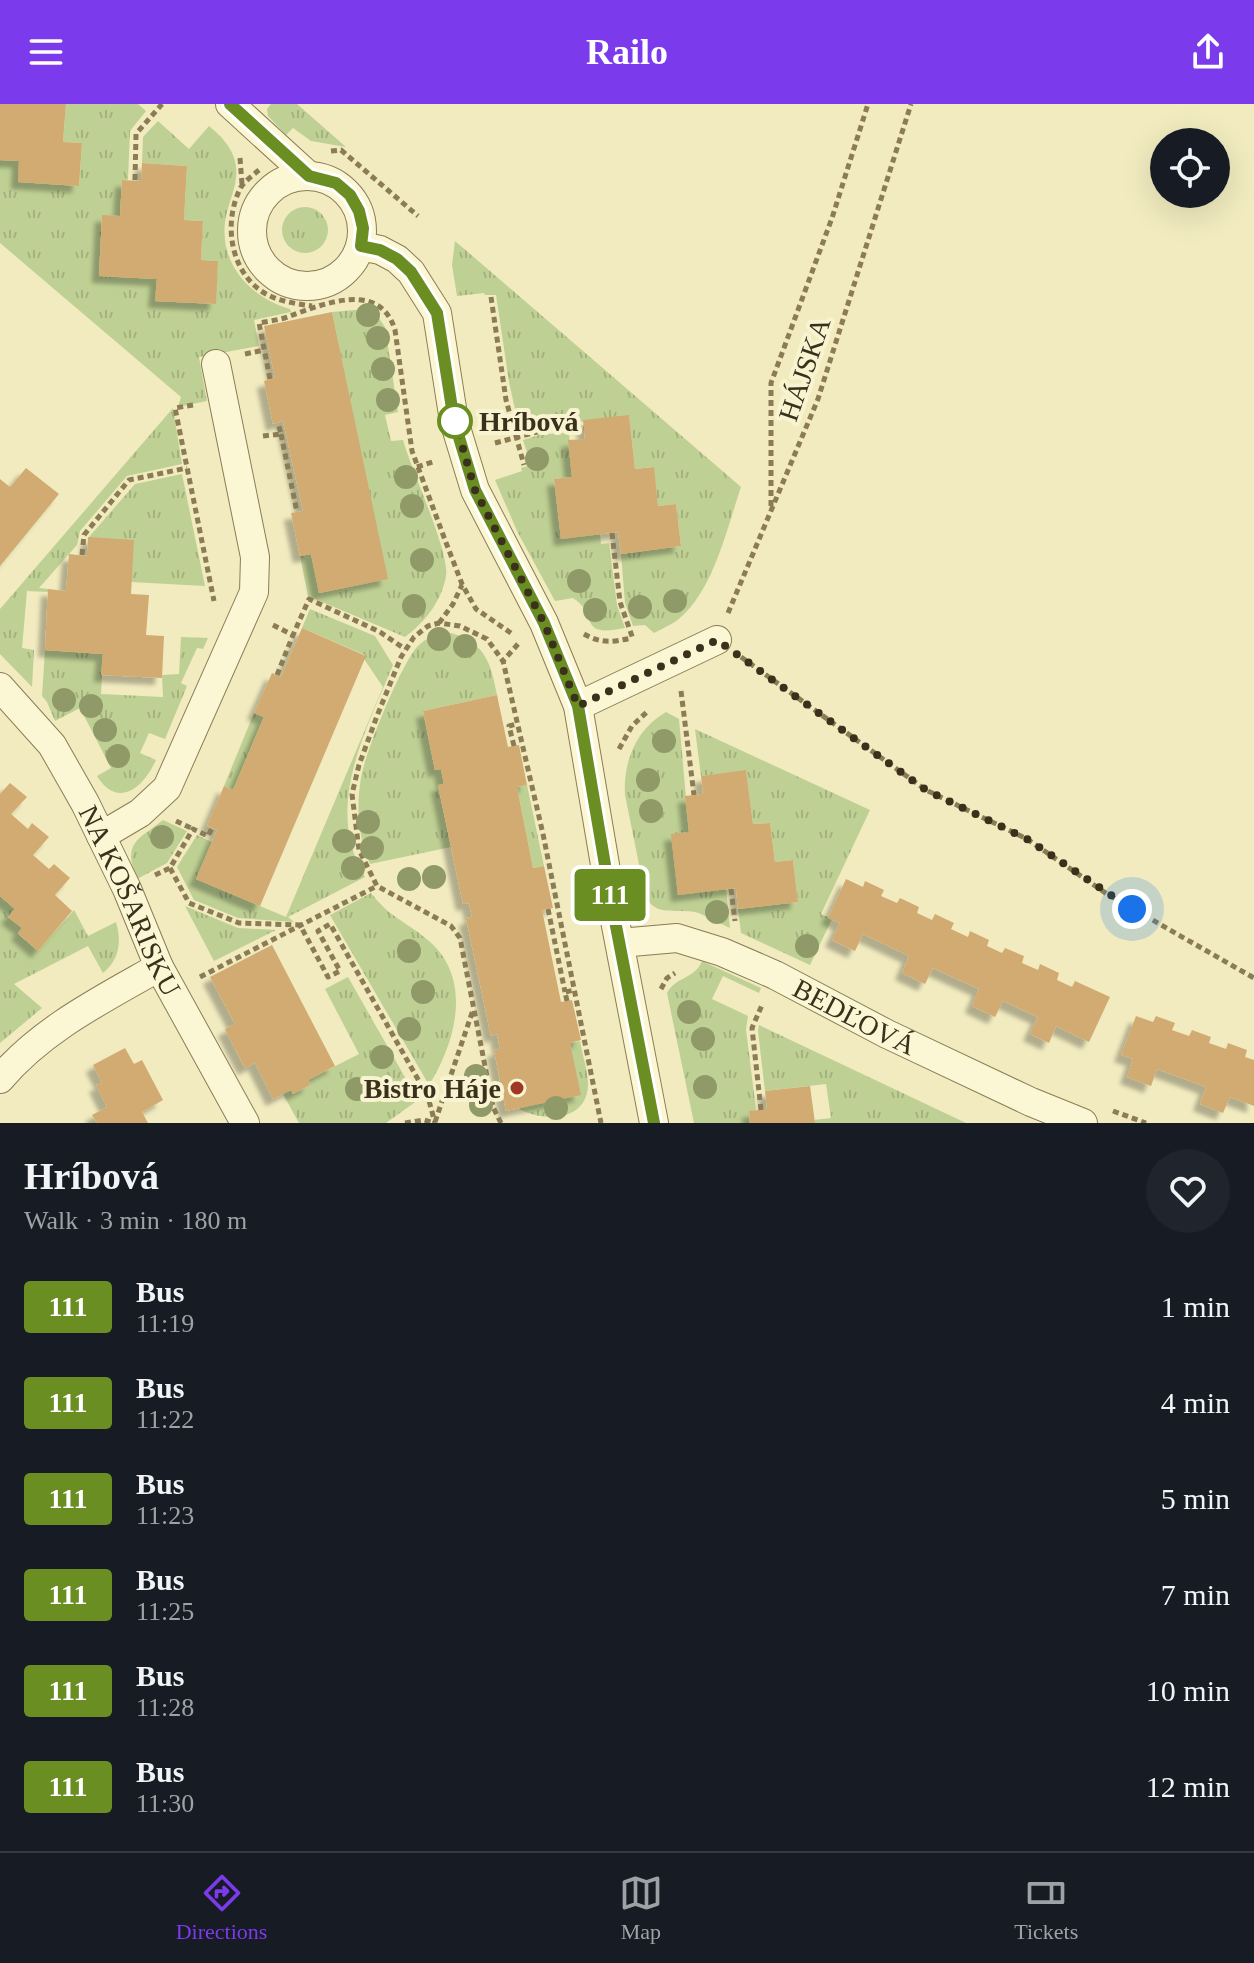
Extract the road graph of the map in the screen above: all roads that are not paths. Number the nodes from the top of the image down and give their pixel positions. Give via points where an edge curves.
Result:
1 (230, 104) edge
2 (309, 176) junction
3 (361, 246) junction
4 (216, 364) dead end
5 (717, 640) road end
6 (0, 687) edge
7 (578, 706) junction
8 (101, 836) junction
9 (620, 943) junction
10 (159, 967) junction
11 (0, 1079) edge
12 (245, 1123) edge
13 (654, 1123) edge
14 (1083, 1123) edge

1 - 2 street
2 - 3 street via 336,183 350,195 363,228
2 - 3 street via 282,181 256,207 252,243 259,260 288,284 306,287 340,276
3 - 7 street via 397,259 437,313 454,421 475,490 544,623
4 - 8 street via 255,557 254,592 167,788 140,813
5 - 7 street
6 - 8 street, NA KOŠARISKU via 52,745
7 - 9 street
8 - 10 street, NA KOŠARISKU
9 - 13 street
9 - 14 street, BEDĽOVÁ via 677,938 722,952
10 - 11 street via 45,1036
10 - 12 street, NA KOŠARISKU

